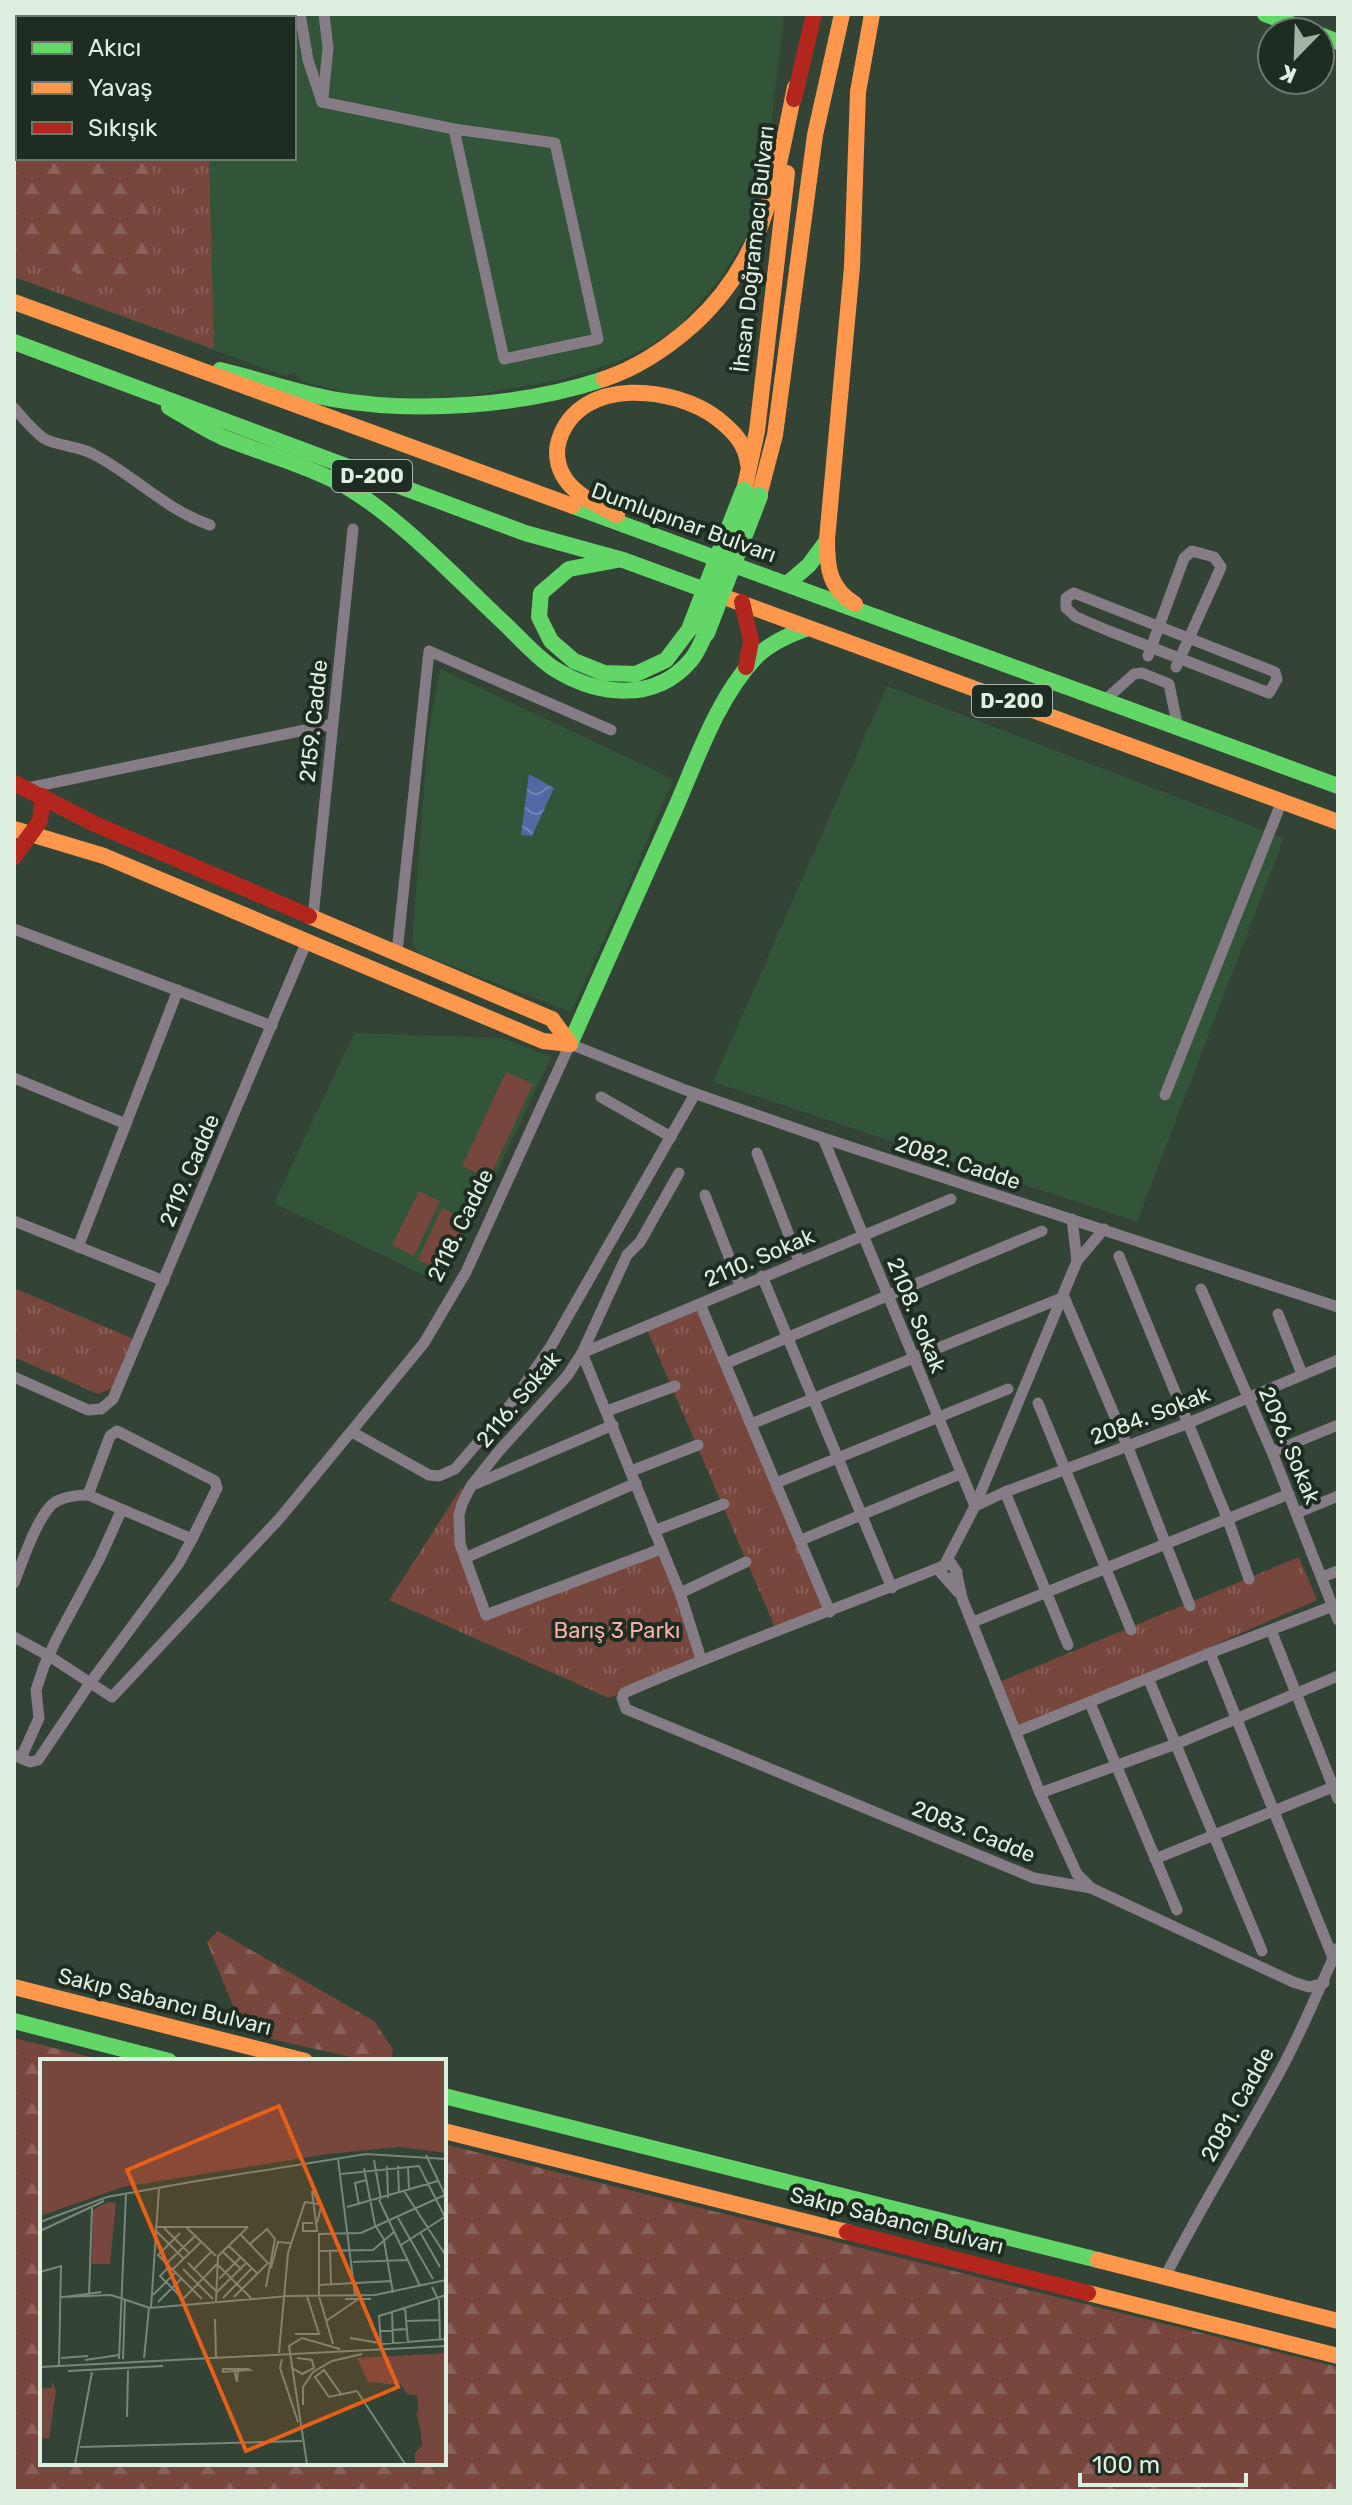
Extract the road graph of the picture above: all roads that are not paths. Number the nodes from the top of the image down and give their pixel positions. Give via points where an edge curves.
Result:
1 (300, 14) edge
2 (324, 14) edge
3 (814, 14) edge
4 (842, 14) edge
5 (872, 14) edge
6 (795, 87) junction
7 (322, 102) junction
8 (454, 129) junction
9 (14, 302) edge
10 (14, 342) edge
11 (173, 360) junction
12 (125, 383) junction
13 (14, 408) edge
14 (751, 494) junction
15 (210, 525) dead end
16 (353, 529) dead end
17 (827, 539) junction
18 (669, 542) junction
19 (623, 560) junction
20 (787, 584) junction
21 (742, 602) junction
22 (886, 621) junction
23 (1159, 626) junction
24 (808, 628) junction
25 (698, 630) junction
26 (1189, 639) junction
27 (1150, 651) junction
28 (1178, 662) junction
29 (744, 673) junction
30 (1105, 700) junction
31 (333, 724) junction
32 (1178, 728) junction
33 (611, 730) dead end
34 (1338, 786) edge
35 (23, 787) edge
36 (1282, 801) junction
37 (1338, 822) edge
38 (14, 829) edge
39 (32, 835) junction
40 (14, 857) edge
41 (313, 917) junction
42 (14, 929) edge
43 (307, 941) junction
44 (397, 952) junction
45 (394, 978) junction
46 (178, 990) junction
47 (272, 1026) junction
48 (570, 1044) junction
49 (14, 1078) edge
50 (695, 1094) junction
51 (1165, 1095) dead end
52 (601, 1097) dead end
53 (126, 1124) junction
54 (671, 1137) junction
55 (823, 1138) junction
56 (757, 1153) dead end
57 (679, 1173) dead end
58 (705, 1195) dead end
59 (951, 1199) dead end
60 (1072, 1219) junction
61 (14, 1221) edge
62 (1104, 1229) junction
63 (1042, 1231) dead end
64 (863, 1235) junction
65 (78, 1247) junction
66 (1119, 1256) dead end
67 (799, 1261) junction
68 (1077, 1261) junction
69 (762, 1276) junction
70 (164, 1281) junction
71 (740, 1285) junction
72 (1201, 1289) dead end
73 (887, 1295) junction
74 (1064, 1297) junction
75 (700, 1304) junction
76 (1338, 1307) edge
77 (1278, 1314) dead end
78 (789, 1337) junction
79 (582, 1353) junction
80 (914, 1358) junction
81 (1338, 1360) edge
82 (727, 1363) junction
83 (1302, 1374) junction
84 (14, 1377) edge
85 (675, 1386) dead end
86 (1008, 1389) dead end
87 (814, 1398) junction
88 (1248, 1399) junction
89 (1038, 1403) dead end
90 (607, 1411) junction
91 (937, 1416) junction
92 (751, 1424) junction
93 (1186, 1424) junction
94 (613, 1425) junction
95 (1338, 1425) edge
96 (352, 1432) junction
97 (698, 1445) dead end
98 (1127, 1445) junction
99 (1272, 1452) junction
100 (838, 1457) junction
101 (1065, 1469) junction
102 (631, 1471) junction
103 (960, 1474) junction
104 (636, 1483) junction
105 (776, 1483) junction
106 (471, 1486) junction
107 (1005, 1492) junction
108 (1289, 1494) junction
109 (88, 1495) junction
110 (1338, 1496) edge
111 (724, 1504) dead end
112 (975, 1506) junction
113 (121, 1511) junction
114 (1297, 1513) junction
115 (861, 1514) junction
116 (1228, 1520) junction
117 (654, 1531) junction
118 (192, 1539) junction
119 (801, 1540) junction
120 (959, 1541) junction
121 (1167, 1544) junction
122 (661, 1549) junction
123 (465, 1558) junction
124 (746, 1562) dead end
125 (944, 1565) junction
126 (1106, 1568) junction
127 (1338, 1571) edge
128 (952, 1576) junction
129 (1322, 1577) junction
130 (912, 1578) junction
131 (1249, 1579) dead end
132 (14, 1583) edge
133 (892, 1588) junction
134 (1044, 1592) junction
135 (680, 1593) junction
136 (1190, 1606) dead end
137 (1333, 1606) junction
138 (830, 1612) junction
139 (1338, 1620) edge
140 (973, 1622) junction
141 (1131, 1630) dead end
142 (1271, 1630) junction
143 (14, 1637) edge
144 (1068, 1645) dead end
145 (1210, 1653) junction
146 (49, 1656) junction
147 (701, 1659) junction
148 (1338, 1676) edge
149 (1149, 1680) junction
150 (90, 1683) junction
151 (1297, 1691) junction
152 (1090, 1703) junction
153 (1238, 1716) junction
154 (1016, 1732) junction
155 (1176, 1744) junction
156 (17, 1757) edge
157 (1115, 1767) junction
158 (1336, 1786) edge
159 (1040, 1793) junction
160 (1338, 1799) edge
161 (1272, 1812) junction
162 (1213, 1837) junction
163 (1155, 1859) junction
164 (1091, 1888) junction
165 (1177, 1910) dead end
166 (1262, 1951) dead end
167 (1336, 1953) edge
168 (1324, 1983) junction
169 (14, 1987) edge
170 (14, 2021) edge
171 (161, 2059) edge
172 (297, 2059) edge
173 (446, 2097) edge
174 (446, 2132) edge
175 (1165, 2277) junction
176 (1338, 2321) edge
177 (1338, 2356) edge

1 - 7 street
2 - 7 street via 328,48
3 - 6 main road, İhsan Doğramacı Bulvarı
4 - 14 main road via 823,90 775,435
5 - 17 main road via 858,92 852,267
6 - 11 main road via 774,187 750,254 717,301 680,338 617,373 593,383 476,405 418,409 342,401
6 - 14 main road, İhsan Doğramacı Bulvarı
7 - 8 street
8 - 8 street via 555,143 598,339 504,359
9 - 11 main road, Dumlupınar Bulvarı / D-200
10 - 12 main road, D-200
11 - 18 main road, Dumlupınar Bulvarı / D-200
12 - 19 main road, D-200 via 525,533
12 - 25 main road via 221,436 348,488 409,534 550,666 572,680 608,692 647,689 691,660
13 - 15 street via 47,440 94,454 171,508
14 - 18 main road via 742,445 724,423 690,402 630,393 575,411 562,429 556,451 566,480 591,501
14 - 25 main road, bridge
16 - 31 street, 2159. Cadde
17 - 20 main road via 817,558
17 - 22 main road via 827,572 839,596
18 - 20 main road, Dumlupınar Bulvarı / D-200
19 - 21 main road, D-200
19 - 25 main road via 578,566 542,591 537,609 541,629 554,644 586,669 613,676 647,670 669,658
20 - 22 main road, Dumlupınar Bulvarı / D-200
21 - 24 main road, D-200
21 - 29 main road via 751,641
22 - 30 main road, Dumlupınar Bulvarı / D-200
23 - 26 street
23 - 26 street via 1184,558 1192,551 1214,557 1221,567
23 - 27 street
23 - 27 street via 1074,593 1066,598 1066,608 1076,617
24 - 29 main road via 778,639
24 - 36 main road, D-200
26 - 28 street
26 - 28 street via 1275,672 1277,679 1269,693
27 - 28 street
29 - 48 main road, 2118. Cadde via 693,769
30 - 32 main road, Dumlupınar Bulvarı / D-200
30 - 32 street via 1143,672 1170,683
31 - 35 street
31 - 41 street, 2159. Cadde
32 - 34 main road, Dumlupınar Bulvarı / D-200
33 - 44 street via 429,651
35 - 39 main road via 43,812
35 - 41 main road via 95,824
36 - 37 main road
36 - 51 street
38 - 39 main road
39 - 40 main road
39 - 43 main road via 104,856
41 - 43 main road
41 - 44 main road
42 - 46 street
43 - 45 main road
43 - 47 street, 2119. Cadde
44 - 45 main road
44 - 48 main road via 552,1019
45 - 48 main road via 543,1041
46 - 47 street
46 - 53 street
47 - 70 street, 2119. Cadde
48 - 50 street, 2082. Cadde
48 - 96 street, 2118. Cadde via 454,1294 415,1355
49 - 53 street
50 - 54 street
50 - 55 street, 2082. Cadde
52 - 54 street
53 - 65 street
54 - 96 street via 551,1346 511,1404 455,1469 429,1475
55 - 60 street, 2082. Cadde
55 - 64 street, 2108. Sokak
56 - 67 street
57 - 79 street, 2116. Sokak via 640,1242 627,1255
58 - 71 street
59 - 64 street, 2110. Sokak
60 - 62 street, 2082. Cadde
60 - 68 street
61 - 65 street
62 - 68 street
62 - 76 street, 2082. Cadde
63 - 73 street
64 - 67 street, 2110. Sokak
64 - 73 street, 2108. Sokak
65 - 70 street
66 - 93 street
67 - 69 street, 2110. Sokak
68 - 74 street
69 - 71 street, 2110. Sokak
69 - 78 street
70 - 84 street, 2119. Cadde via 108,1405 88,1410
71 - 75 street, 2110. Sokak
72 - 88 street, 2096. Sokak
73 - 78 street
73 - 80 street, 2108. Sokak
74 - 80 street
74 - 98 street
74 - 112 street
75 - 79 street, 2110. Sokak
75 - 82 street
77 - 83 street
78 - 82 street
78 - 87 street
79 - 90 street
79 - 106 street, 2116. Sokak
80 - 87 street
80 - 91 street, 2108. Sokak
81 - 83 street, 2084. Sokak
82 - 92 street
83 - 88 street, 2084. Sokak
85 - 90 street
86 - 91 street
87 - 92 street
87 - 100 street
88 - 93 street, 2084. Sokak
88 - 99 street, 2096. Sokak
89 - 101 street
90 - 94 street
91 - 100 street
91 - 103 street, 2108. Sokak
92 - 105 street
93 - 98 street, 2084. Sokak
93 - 116 street
94 - 102 street
94 - 106 street
95 - 99 street
96 - 150 street, 2118. Cadde via 280,1518 112,1697
97 - 102 street
98 - 101 street, 2084. Sokak
98 - 121 street
99 - 108 street, 2096. Sokak
100 - 105 street
100 - 115 street
101 - 107 street, 2084. Sokak
101 - 126 street
102 - 104 street
103 - 112 street, 2108. Sokak
103 - 115 street
104 - 117 street
104 - 123 street
105 - 119 street
106 - 123 street, 2116. Sokak via 459,1515
107 - 112 street, 2084. Sokak
107 - 134 street
108 - 114 street, 2096. Sokak
108 - 116 street
109 - 113 street
109 - 118 street via 110,1436 117,1431 218,1484
109 - 132 street via 56,1501 45,1512
110 - 114 street
111 - 117 street
112 - 120 street
113 - 118 street
113 - 146 street
114 - 129 street, 2096. Sokak
115 - 119 street
115 - 133 street
116 - 121 street
116 - 131 street
117 - 122 street
118 - 150 street
119 - 138 street
120 - 125 street
120 - 128 street
121 - 126 street
121 - 136 street
122 - 123 street, 2116. Sokak via 486,1615
122 - 135 street
124 - 135 street
125 - 128 street via 951,1563
125 - 130 street
126 - 134 street
126 - 141 street
127 - 129 street
128 - 130 street
128 - 140 street
129 - 137 street, 2096. Sokak
130 - 133 street
133 - 138 street
134 - 140 street
134 - 144 street
135 - 147 street
137 - 139 street, 2096. Sokak
137 - 142 street
138 - 147 street
140 - 154 street
142 - 145 street
142 - 151 street
143 - 146 street
145 - 149 street
145 - 153 street
146 - 150 street
146 - 156 street via 36,1690 39,1718
147 - 164 street, 2083. Cadde via 624,1693 626,1709 1034,1878
148 - 151 street
149 - 152 street
149 - 155 street
150 - 156 street via 38,1760
151 - 153 street
151 - 158 street
152 - 154 street
152 - 157 street
153 - 155 street
153 - 161 street
154 - 159 street
155 - 157 street
155 - 162 street
157 - 159 street
157 - 163 street
158 - 160 street
158 - 161 street
159 - 164 street via 1077,1874
161 - 162 street
161 - 167 street
162 - 163 street
162 - 166 street
163 - 165 street
164 - 168 street, 2083. Cadde via 1293,1982 1309,1987
167 - 168 street, 2081. Cadde
168 - 175 street, 2081. Cadde
169 - 172 main road, Sakıp Sabancı Bulvarı
170 - 171 main road
173 - 175 main road, Sakıp Sabancı Bulvarı
174 - 177 main road, Sakıp Sabancı Bulvarı
175 - 176 main road, Sakıp Sabancı Bulvarı

